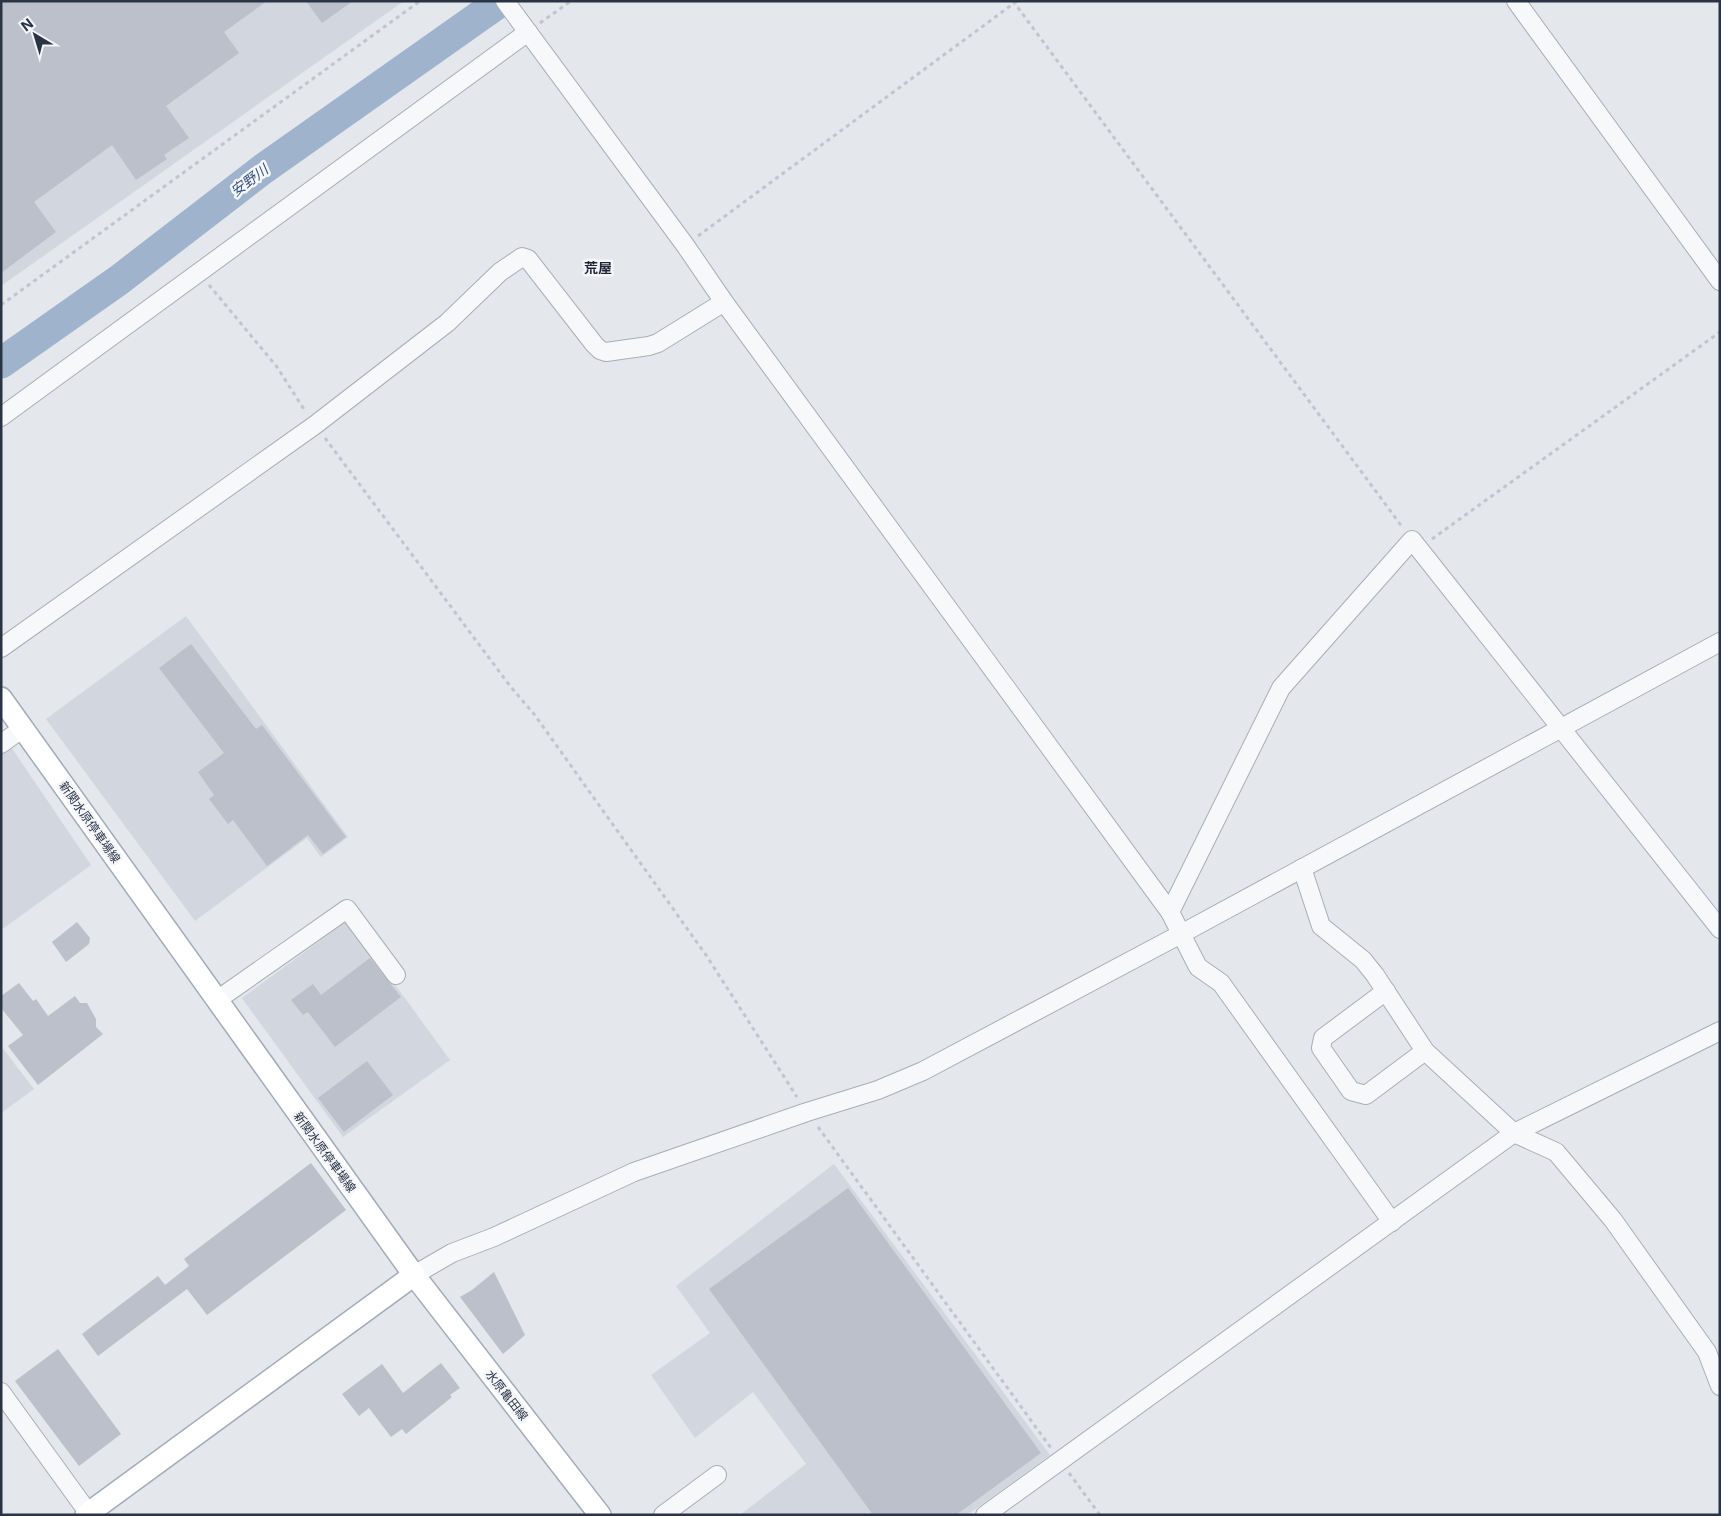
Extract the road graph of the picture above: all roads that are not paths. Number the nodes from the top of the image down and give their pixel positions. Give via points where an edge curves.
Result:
1 (505, 1) edge
2 (1516, 1) edge
3 (525, 29) junction
4 (1720, 281) edge
5 (724, 302) junction
6 (1, 417) edge
7 (1720, 642) edge
8 (1, 648) edge
9 (1, 698) edge
10 (23, 728) junction
11 (1562, 728) junction
12 (1, 744) edge
13 (1302, 868) junction
14 (1170, 912) junction
15 (1720, 929) edge
16 (1181, 934) junction
17 (396, 975) dead end
18 (1386, 991) junction
19 (217, 1000) junction
20 (1720, 1031) edge
21 (1425, 1051) junction
22 (1514, 1133) junction
23 (1392, 1222) junction
24 (414, 1275) junction
25 (1720, 1386) edge
26 (1, 1392) edge
27 (717, 1475) dead end
28 (88, 1514) edge
29 (600, 1515) edge
30 (663, 1515) edge
31 (984, 1515) edge

1 - 3 street
2 - 4 street
3 - 5 street
3 - 6 street
5 - 8 street via 658,343 606,352 594,344 528,259 522,257 500,272 447,323 315,425
5 - 14 street
7 - 11 street
9 - 10 main road, 新関水原停車場線
10 - 12 street
10 - 19 main road, 新関水原停車場線
11 - 13 street
11 - 14 street via 1416,544 1281,688
11 - 15 street
13 - 16 street
13 - 18 street via 1321,926 1362,960
14 - 16 street
16 - 23 street via 1198,967 1221,983
16 - 24 street via 923,1072 634,1172 452,1254
17 - 19 street via 347,909
18 - 21 street
18 - 21 street via 1323,1038 1321,1048 1351,1091 1366,1095
19 - 24 main road, 新関水原停車場線
20 - 22 street
21 - 22 street
22 - 23 street
22 - 25 street via 1556,1152 1613,1220 1707,1352
23 - 31 street
24 - 28 main road
24 - 29 main road, 水原亀田線
26 - 28 street
27 - 30 street

